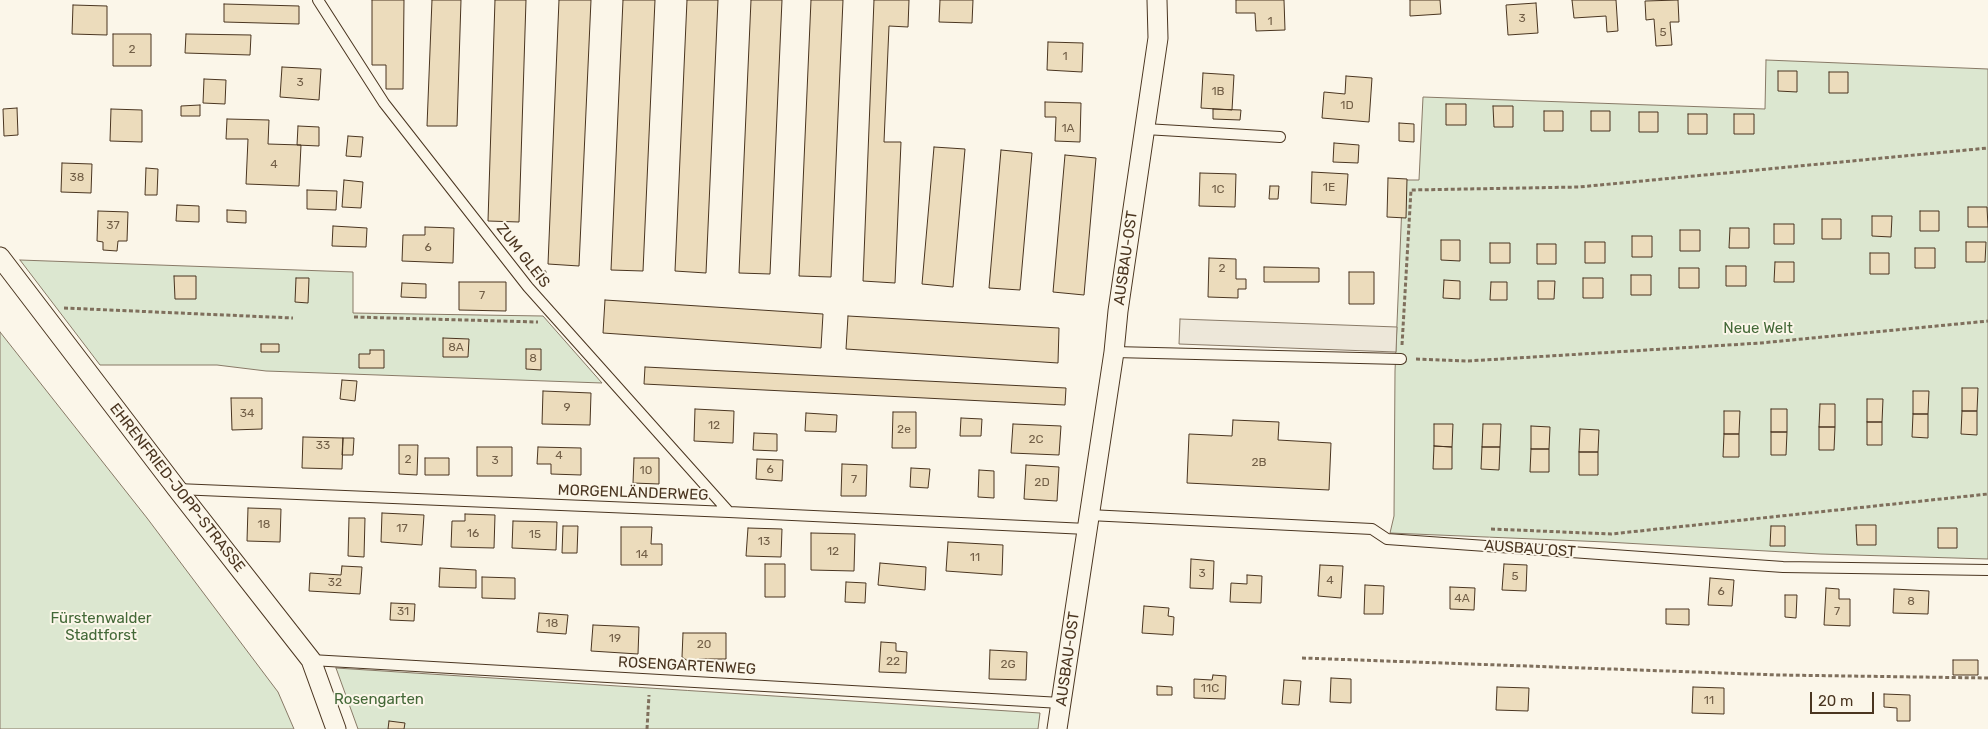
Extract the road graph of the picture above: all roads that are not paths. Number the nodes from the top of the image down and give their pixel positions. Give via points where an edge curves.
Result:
1 (318, 0) edge
2 (1157, 0) edge
3 (1145, 129) junction
4 (1280, 137) dead end
5 (0, 257) edge
6 (1114, 352) junction
7 (1402, 359) road end
8 (177, 489) junction
9 (729, 512) junction
10 (1088, 522) junction
11 (1987, 571) edge
12 (311, 660) junction
13 (1061, 703) junction
14 (336, 729) edge
15 (1057, 729) edge

1 - 9 lane, ZUM GLEIS via 384,103 528,287
2 - 3 street, AUSBAU-OST via 1158,38
3 - 4 lane
3 - 6 street, AUSBAU-OST
5 - 8 street, EHRENFRIED-JOPP-STRASSE
6 - 7 lane
6 - 10 street, AUSBAU-OST
8 - 9 lane, MORGENLÄNDERWEG
8 - 12 street, EHRENFRIED-JOPP-STRASSE
9 - 10 lane, MORGENLÄNDERWEG
10 - 11 lane, AUSBAU OST via 1372,529 1387,539 1783,567
10 - 13 street, AUSBAU-OST
12 - 13 lane, ROSENGARTENWEG
12 - 14 street, EHRENFRIED-JOPP-STRASSE
13 - 15 street, AUSBAU-OST

